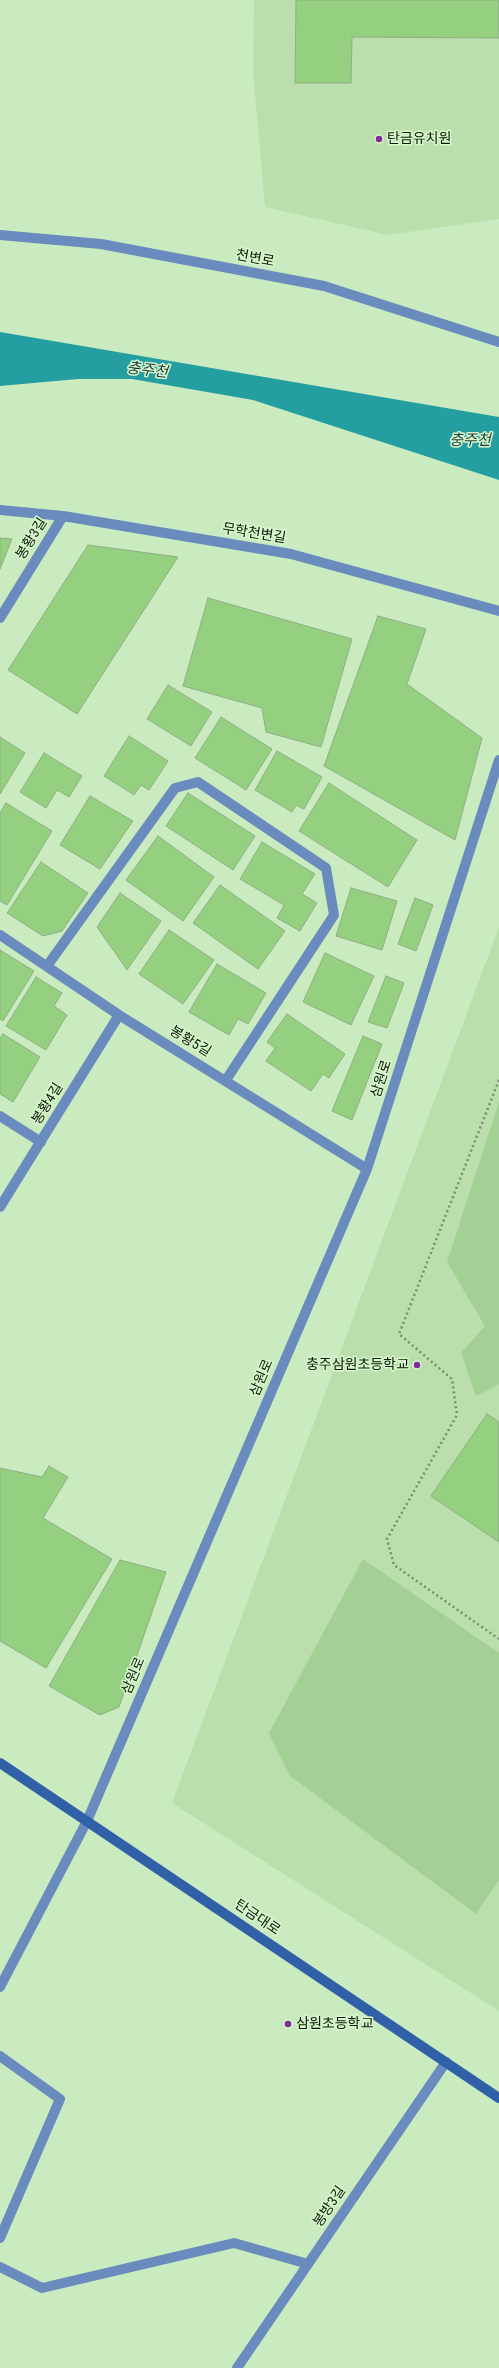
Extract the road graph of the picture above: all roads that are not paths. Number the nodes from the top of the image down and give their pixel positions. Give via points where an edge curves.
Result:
1 (0, 235) edge
2 (499, 342) edge
3 (0, 510) edge
4 (63, 516) junction
5 (499, 611) edge
6 (0, 618) edge
7 (499, 760) edge
8 (0, 935) edge
9 (47, 966) junction
10 (119, 1015) junction
11 (226, 1080) junction
12 (0, 1116) edge
13 (41, 1142) junction
14 (367, 1169) junction
15 (0, 1207) edge
16 (0, 1763) edge
17 (87, 1821) junction
18 (0, 1987) edge
19 (0, 2056) edge
20 (446, 2062) junction
21 (499, 2098) edge
22 (0, 2238) edge
23 (308, 2264) junction
24 (0, 2267) edge
25 (237, 2368) edge

1 - 2 street, 천변로 via 101,244 324,286
3 - 4 street, 무학천변길
4 - 5 street, 무학천변길 via 290,554
4 - 6 street, 봉황3길
7 - 14 street, 삼원로
8 - 9 street, 봉황5길
9 - 10 street, 봉황5길
9 - 11 street via 174,788 198,782 326,868 334,915
10 - 11 street, 봉황5길
10 - 13 street, 봉황4길
11 - 14 street, 봉황5길
12 - 13 street
13 - 15 street, 봉황4길
14 - 17 street, 삼원로
16 - 17 main road, 탄금대로
17 - 18 street, 삼원로
17 - 20 main road, 탄금대로
19 - 22 street via 60,2099
20 - 21 main road, 탄금대로
20 - 23 street, 봉방3길
23 - 24 street via 234,2243 42,2288
23 - 25 street, 봉방3길

